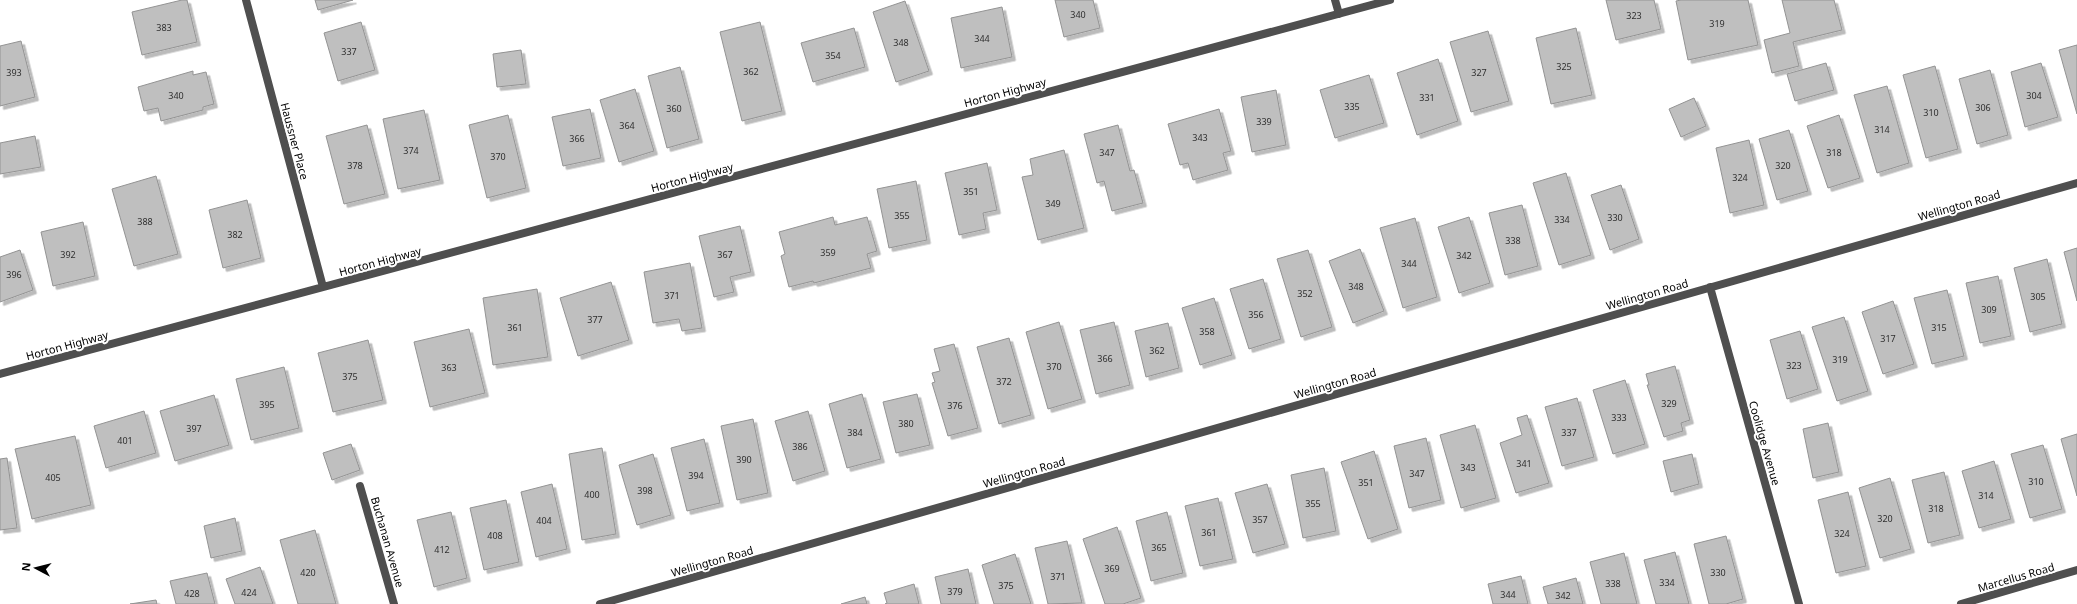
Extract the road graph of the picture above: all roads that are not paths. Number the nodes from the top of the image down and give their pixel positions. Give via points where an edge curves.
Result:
1 (246, 0) edge
2 (1335, 0) edge
3 (1390, 0) edge
4 (1339, 14) junction
5 (2077, 183) edge
6 (323, 287) junction
7 (1710, 287) junction
8 (0, 374) edge
9 (360, 486) dead end
10 (2077, 570) edge
11 (394, 604) edge
12 (600, 604) edge
13 (1799, 604) edge
14 (1961, 604) edge

1 - 6 street, Haussner Place
2 - 4 street
3 - 4 street, Horton Highway
4 - 6 street, Horton Highway
5 - 7 street, Wellington Road
6 - 8 street, Horton Highway
7 - 12 street, Wellington Road
7 - 13 street, Coolidge Avenue
9 - 11 street, Buchanan Avenue
10 - 14 street, Marcellus Road

